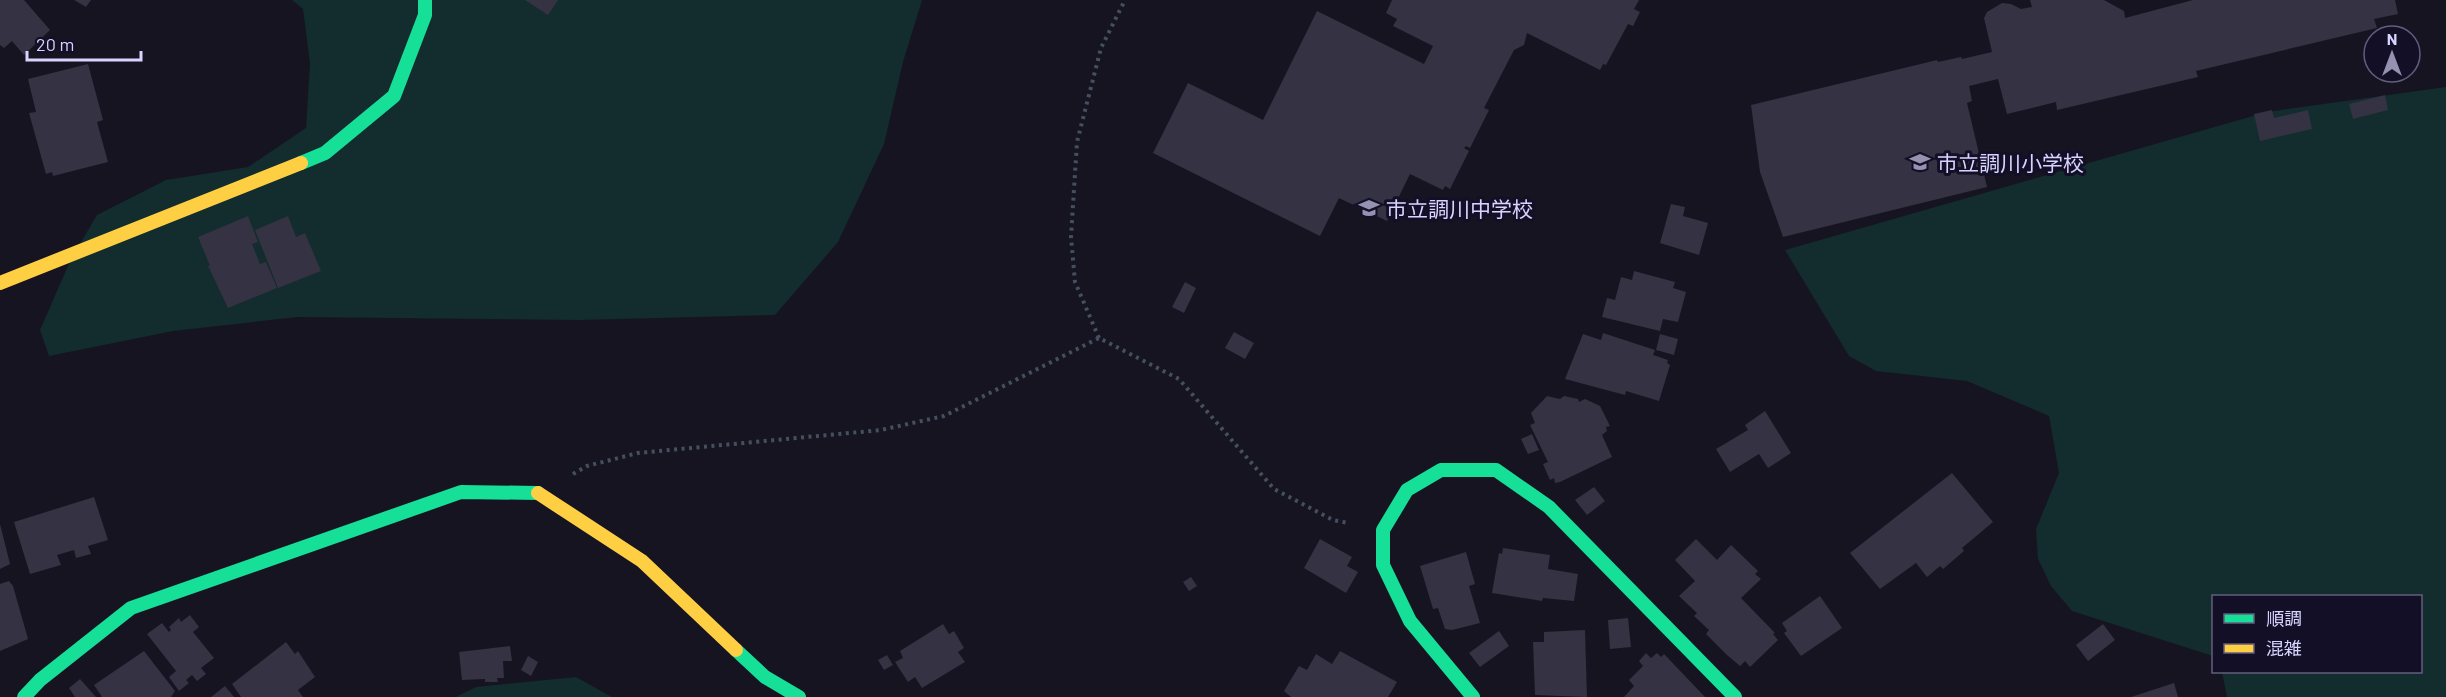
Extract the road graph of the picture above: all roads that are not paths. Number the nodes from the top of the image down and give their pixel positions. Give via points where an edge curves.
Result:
1 (425, 0) edge
2 (0, 283) edge
3 (24, 697) edge
4 (799, 697) edge
5 (1473, 697) edge
6 (1735, 697) edge

1 - 2 street via 425,15 394,96 325,153
3 - 4 street via 132,608 461,492 538,494 642,561 765,677
5 - 6 street via 1410,621 1383,565 1383,530 1407,490 1440,470 1496,470 1549,507

